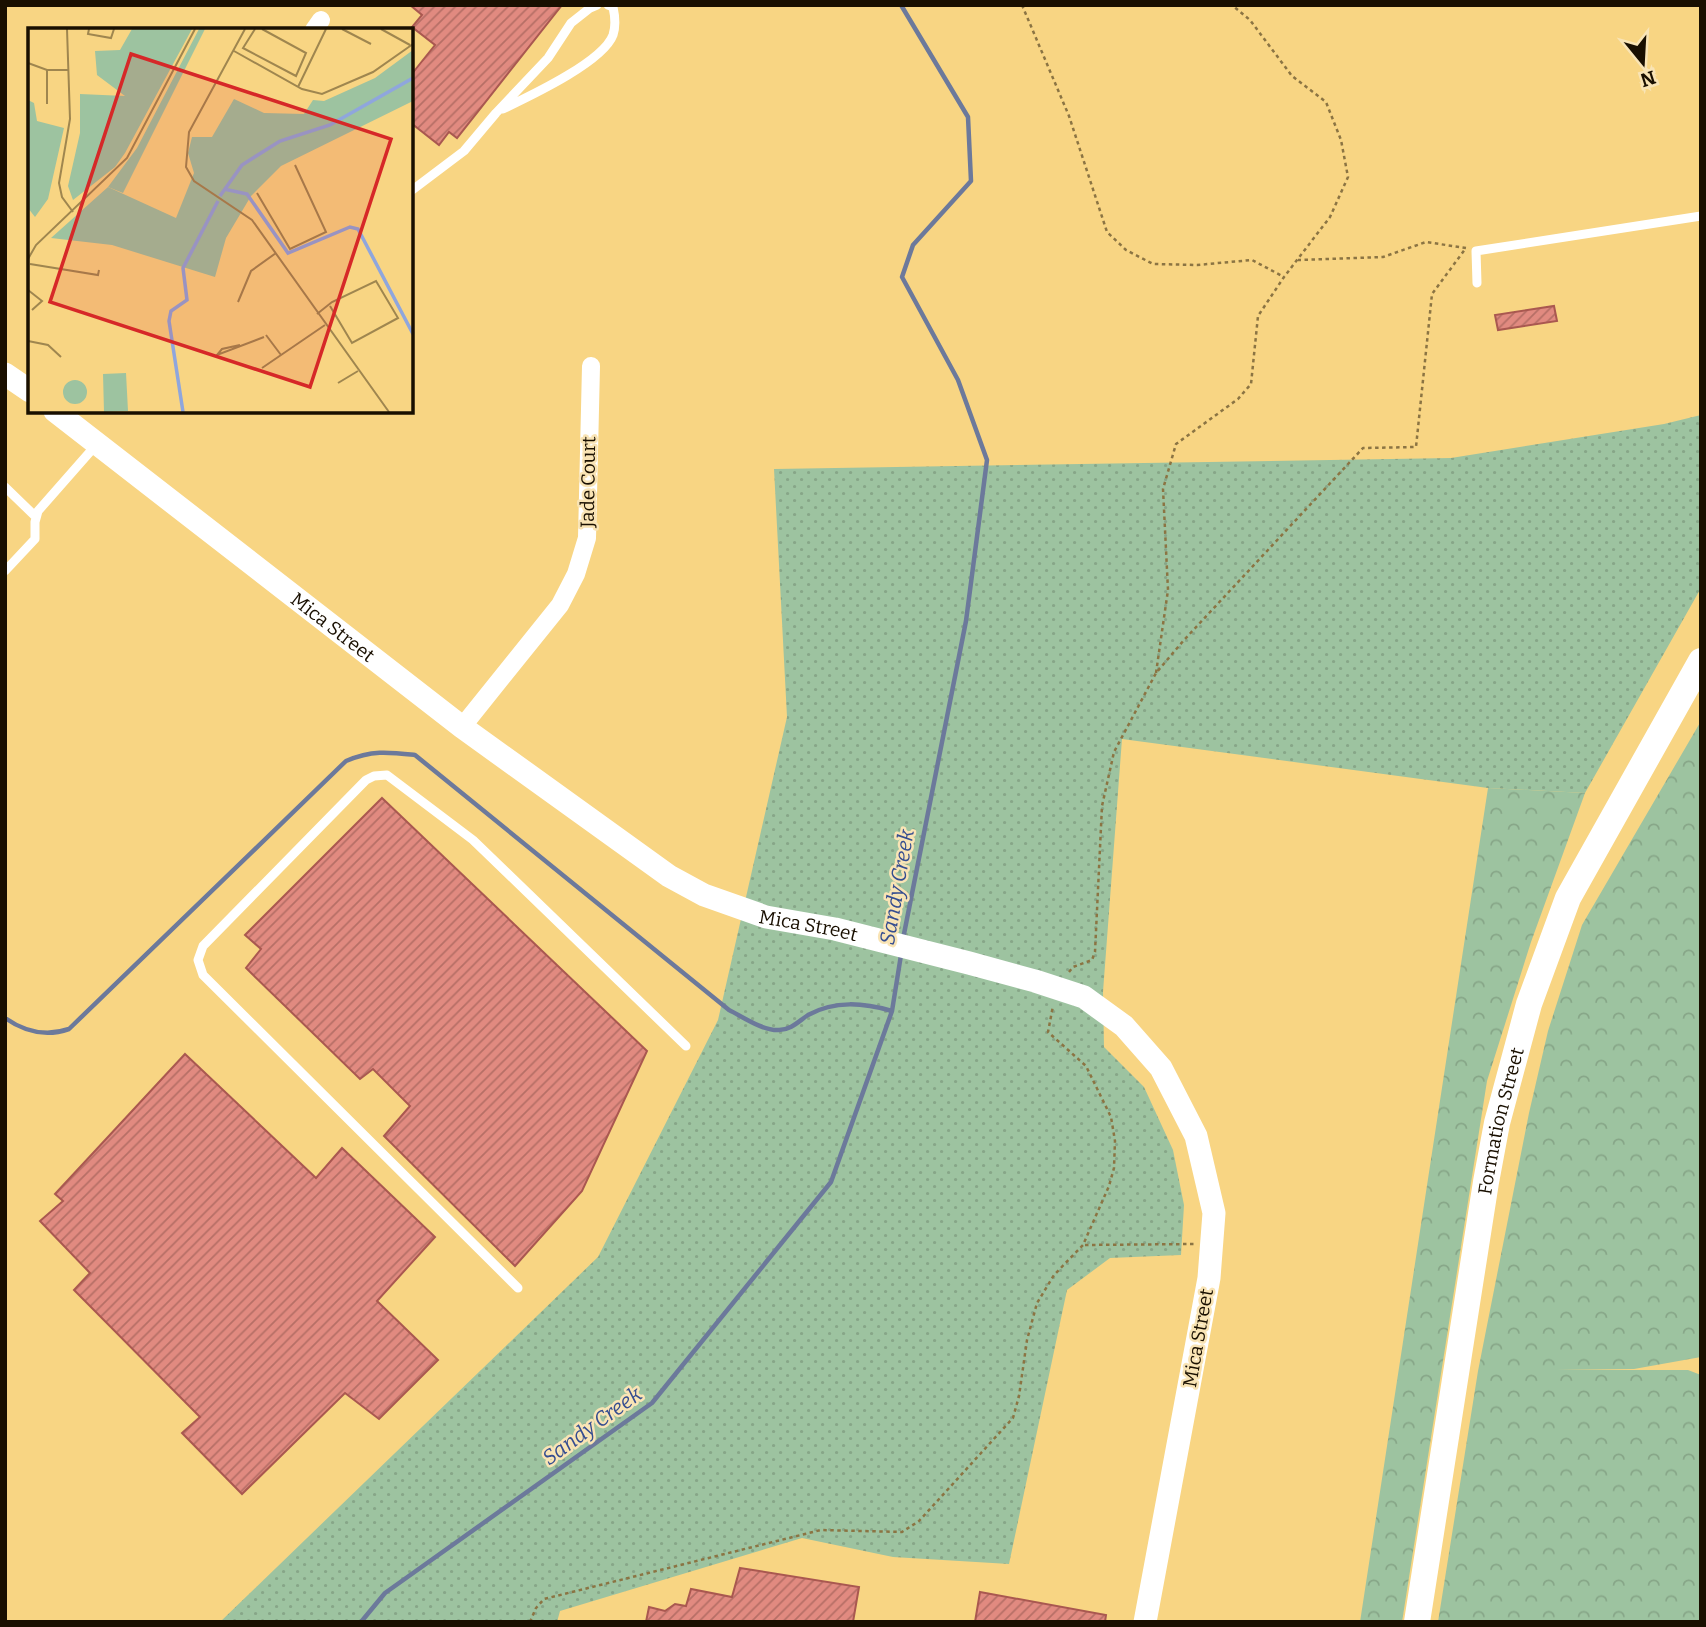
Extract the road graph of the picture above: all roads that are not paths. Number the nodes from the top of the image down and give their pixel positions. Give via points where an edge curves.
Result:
1 (597, 5) edge
2 (608, 5) edge
3 (496, 113) junction
4 (413, 189) edge
5 (1701, 216) edge
6 (1477, 283) dead end
7 (591, 366) dead end
8 (5, 374) edge
9 (28, 390) edge
10 (58, 413) edge
11 (97, 444) junction
12 (5, 487) edge
13 (36, 517) junction
14 (5, 571) edge
15 (1701, 661) edge
16 (462, 727) junction
17 (686, 1046) dead end
18 (519, 1288) dead end
19 (1145, 1622) edge
20 (1417, 1622) edge

1 - 3 lane via 571,23 548,58
2 - 3 lane via 615,15 612,37 596,55 548,88
3 - 4 lane via 464,151
5 - 6 lane via 1476,251
7 - 16 street, Jade Court via 587,538 576,574 560,606
8 - 9 street
10 - 11 street, Mica Street
11 - 13 lane
11 - 16 street, Mica Street
12 - 13 lane
13 - 14 lane via 36,539
15 - 20 main road, Formation Street via 1568,898 1529,1004 1488,1170
16 - 19 street, Mica Street via 669,876 704,895 766,917 835,929 1084,997 1124,1026 1161,1068 1196,1136 1214,1213 1209,1278
17 - 18 lane via 473,840 387,775 366,780 203,946 198,960 203,975

